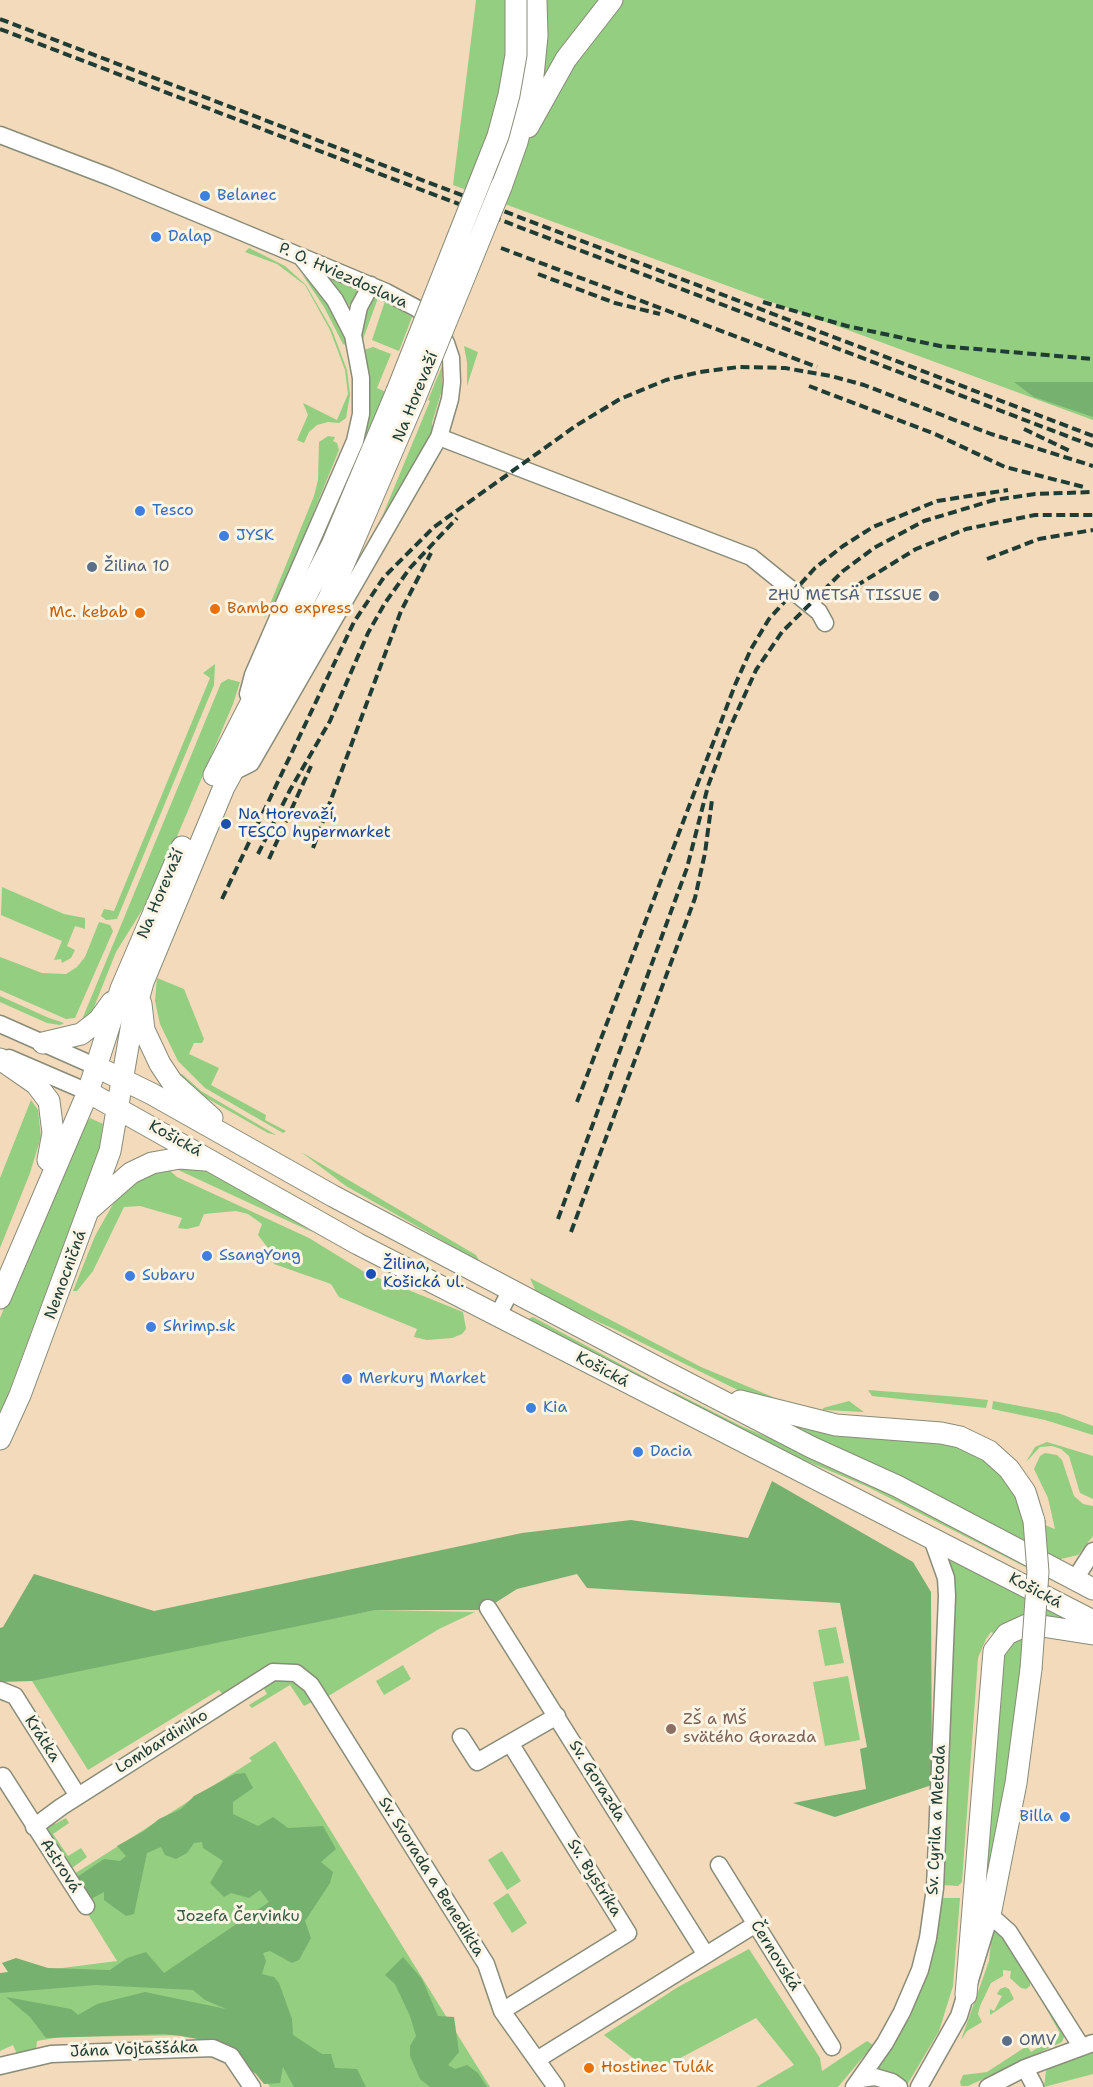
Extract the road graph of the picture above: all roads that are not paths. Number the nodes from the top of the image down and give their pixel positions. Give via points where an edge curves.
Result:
1 (516, 0) edge
2 (536, 0) edge
3 (612, 0) edge
4 (0, 135) edge
5 (517, 142) junction
6 (302, 257) junction
7 (371, 285) junction
8 (353, 335) junction
9 (406, 395) junction
10 (439, 437) junction
11 (825, 624) dead end
12 (239, 727) junction
13 (231, 773) junction
14 (143, 982) junction
15 (121, 989) junction
16 (0, 1024) edge
17 (43, 1043) junction
18 (0, 1054) edge
19 (0, 1059) edge
20 (97, 1067) junction
21 (122, 1079) junction
22 (88, 1092) junction
23 (118, 1107) junction
24 (237, 1140) junction
25 (218, 1163) junction
26 (41, 1198) junction
27 (90, 1209) junction
28 (511, 1290) junction
29 (0, 1299) edge
30 (498, 1316) junction
31 (666, 1372) junction
32 (702, 1391) junction
33 (654, 1397) junction
34 (0, 1439) edge
35 (931, 1536) junction
36 (1093, 1551) edge
37 (1084, 1584) edge
38 (1040, 1594) junction
39 (488, 1608) dead end
40 (1093, 1621) edge
41 (1093, 1634) edge
42 (296, 1673) joint
43 (0, 1690) edge
44 (556, 1716) junction
45 (461, 1737) dead end
46 (510, 1743) junction
47 (3, 1776) dead end
48 (78, 1796) junction
49 (34, 1827) junction
50 (719, 1865) dead end
51 (86, 1906) dead end
52 (990, 1915) junction
53 (756, 1924) junction
54 (706, 1955) junction
55 (966, 1995) junction
56 (502, 2010) junction
57 (1087, 2044) edge
58 (832, 2047) dead end
59 (538, 2058) junction
60 (0, 2067) edge
61 (1025, 2068) junction
62 (857, 2083) edge
63 (252, 2087) edge
64 (556, 2087) edge
65 (899, 2087) edge
66 (920, 2087) edge
67 (988, 2087) edge
68 (1035, 2087) edge

1 - 9 main road, Na Horevaží, bridge via 516,55 498,136
2 - 5 main road, Na Horevaží via 536,57
3 - 5 main road via 566,59
4 - 6 street, P. O. Hviezdoslava
5 - 9 main road, Na Horevaží, bridge
6 - 7 street, P. O. Hviezdoslava
6 - 8 street, Na Horevaží via 336,300
7 - 8 street via 359,307
7 - 10 street, P. O. Hviezdoslava via 418,309 446,343 452,382
8 - 12 street, Na Horevaží via 362,378 362,414 355,441 254,675
9 - 12 main road, Na Horevaží
9 - 13 main road, Na Horevaží via 329,598
10 - 11 street via 751,557 819,612
10 - 13 street, Na Horevaží via 251,763
12 - 15 main road, Na Horevaží via 185,838
13 - 14 main road, Na Horevaží
14 - 21 main road, Na Horevaží
14 - 24 main road, Na Horevaží via 144,1030 160,1064 172,1082
15 - 17 main road via 91,1028 74,1037
15 - 20 main road, Na Horevaží
16 - 17 street
17 - 20 street
18 - 22 street
19 - 26 main road via 36,1084 52,1108 53,1133
20 - 21 main road, Košická
20 - 22 main road, Na Horevaží
21 - 23 main road, Nemocničná
21 - 24 main road, Košická
22 - 23 main road, Košická
22 - 26 main road
23 - 25 main road, Košická
23 - 27 main road, Nemocničná via 110,1151
24 - 28 main road, Košická via 333,1196
25 - 27 main road via 180,1158 152,1163 131,1173
25 - 30 main road, Košická via 358,1244
26 - 29 main road
27 - 34 main road, Nemocničná
28 - 30 street
28 - 31 main road, Košická
30 - 33 main road, Košická
31 - 32 main road, Košická
31 - 33 street
32 - 37 main road, Košická via 897,1486
32 - 52 main road, bridge via 836,1425 960,1437 989,1451 1009,1469 1025,1492 1034,1521 1038,1572 1031,1669 1016,1783
33 - 35 main road, Košická
35 - 38 main road, Košická
35 - 62 street, Sv. Cyrila a Metoda via 946,1578 934,1895 920,1970 885,2043
36 - 37 street
37 - 38 main road
38 - 40 main road, Košická
39 - 44 street, Sv. Gorazda
41 - 55 main road via 1029,1624 1006,1634 994,1651
42 - 48 street, Lombardiniho via 273,1672
42 - 56 street, Sv. Svorada a Benedikta via 311,1685 484,1961
43 - 48 street, Krátka via 15,1696
44 - 46 street
44 - 54 street, Sv. Gorazda
45 - 46 street via 477,1762
46 - 56 street, Sv. Bystríka via 628,1933
47 - 49 street, Astrová
48 - 49 street, Lombardiniho
49 - 51 street, Astrová
50 - 53 street, Černovská
52 - 55 street
52 - 57 street via 1009,1932
53 - 54 street
53 - 58 street, Černovská
54 - 59 street
55 - 66 street via 946,2043
56 - 59 street, Sv. Svorada a Benedikta via 529,2052
57 - 61 street
59 - 64 street, Sv. Svorada a Benedikta
60 - 63 street, Jána Vojtaššáka via 51,2054 213,2048 231,2056
61 - 67 street
61 - 68 street
62 - 65 street via 875,2078

